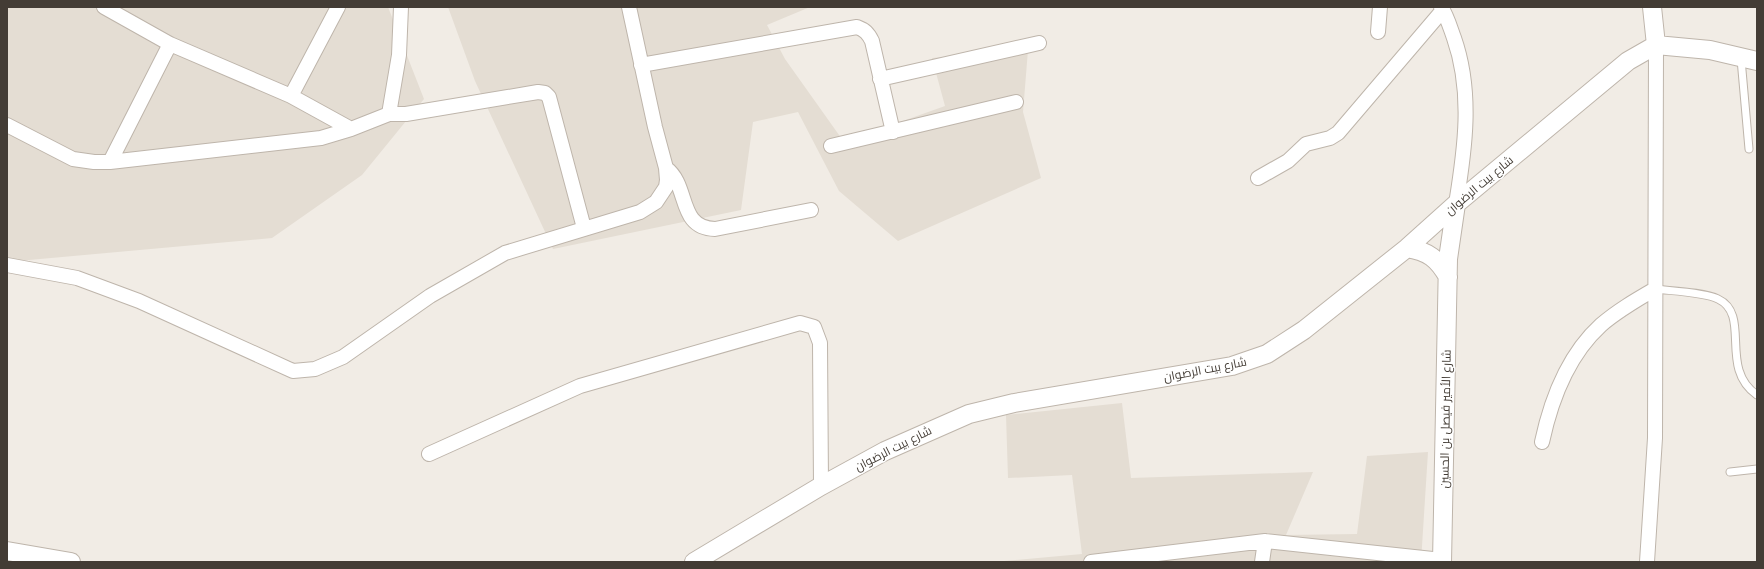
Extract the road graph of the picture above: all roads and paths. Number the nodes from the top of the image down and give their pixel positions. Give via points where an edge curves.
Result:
1 (104, 7) edge
2 (338, 7) edge
3 (401, 7) edge
4 (629, 7) edge
5 (1380, 7) edge
6 (1652, 7) edge
7 (1442, 8) edge
8 (1378, 32) dead end
9 (1039, 43) dead end
10 (170, 44) junction
11 (1656, 46) junction
12 (1749, 59) edge
13 (641, 65) junction
14 (880, 79) junction
15 (291, 96) junction
16 (1016, 102) dead end
17 (389, 114) junction
18 (7, 125) edge
19 (351, 129) junction
20 (893, 132) junction
21 (831, 146) dead end
22 (1749, 149) dead end
23 (110, 162) junction
24 (666, 168) junction
25 (1258, 178) dead end
26 (1456, 204) junction
27 (811, 210) dead end
28 (584, 228) junction
29 (1407, 248) junction
30 (7, 265) edge
31 (1448, 277) junction
32 (1655, 289) junction
33 (1757, 396) edge
34 (1542, 442) dead end
35 (429, 454) dead end
36 (1757, 469) edge
37 (1730, 472) dead end
38 (821, 486) junction
39 (1266, 540) junction
40 (12, 555) edge
41 (1442, 561) edge
42 (71, 562) edge
43 (694, 562) edge
44 (1091, 562) edge
45 (1262, 562) edge
46 (1647, 562) edge

1 - 10 street
2 - 15 street
3 - 17 street via 399,56
4 - 13 street
5 - 8 street
6 - 11 street
7 - 25 street via 1338,133 1330,138 1306,144 1288,161
7 - 26 street via 1457,47 1466,101 1464,152
9 - 14 street
10 - 15 street
10 - 23 street
11 - 12 street via 1703,50
11 - 26 street, شارع بيت الرضوان via 1628,61
11 - 32 street
12 - 22 lane
13 - 14 street via 856,27 864,29 869,34
13 - 24 street
14 - 20 street
15 - 19 street
16 - 20 street
17 - 19 street
17 - 28 street via 406,114 538,92 545,93 549,97
18 - 23 street via 73,159
19 - 23 street via 321,138
20 - 21 street
24 - 27 street via 678,181 690,216 702,227 715,229
24 - 28 street via 666,187 656,202 640,212
26 - 29 street, شارع بيت الرضوان
26 - 31 street, شارع الأمير فيصل بن الحسين via 1450,240
28 - 30 street via 505,253 430,296 343,357 315,369 293,370 139,301 76,278
29 - 31 street via 1420,250 1432,256 1442,265
29 - 38 street, شارع بيت الرضوان via 1287,342 1254,359 1232,366 1014,403 969,414 885,451
31 - 41 street, شارع الأمير فيصل بن الحسين
32 - 33 lane via 1711,296 1727,305 1734,316 1738,371 1743,382
32 - 34 street via 1613,315 1583,346 1555,395
32 - 46 street via 1655,438
35 - 38 street via 580,386 800,323 814,327 820,343
36 - 37 lane
38 - 43 street, شارع بيت الرضوان
39 - 41 street
39 - 44 street
39 - 45 street
40 - 42 street

